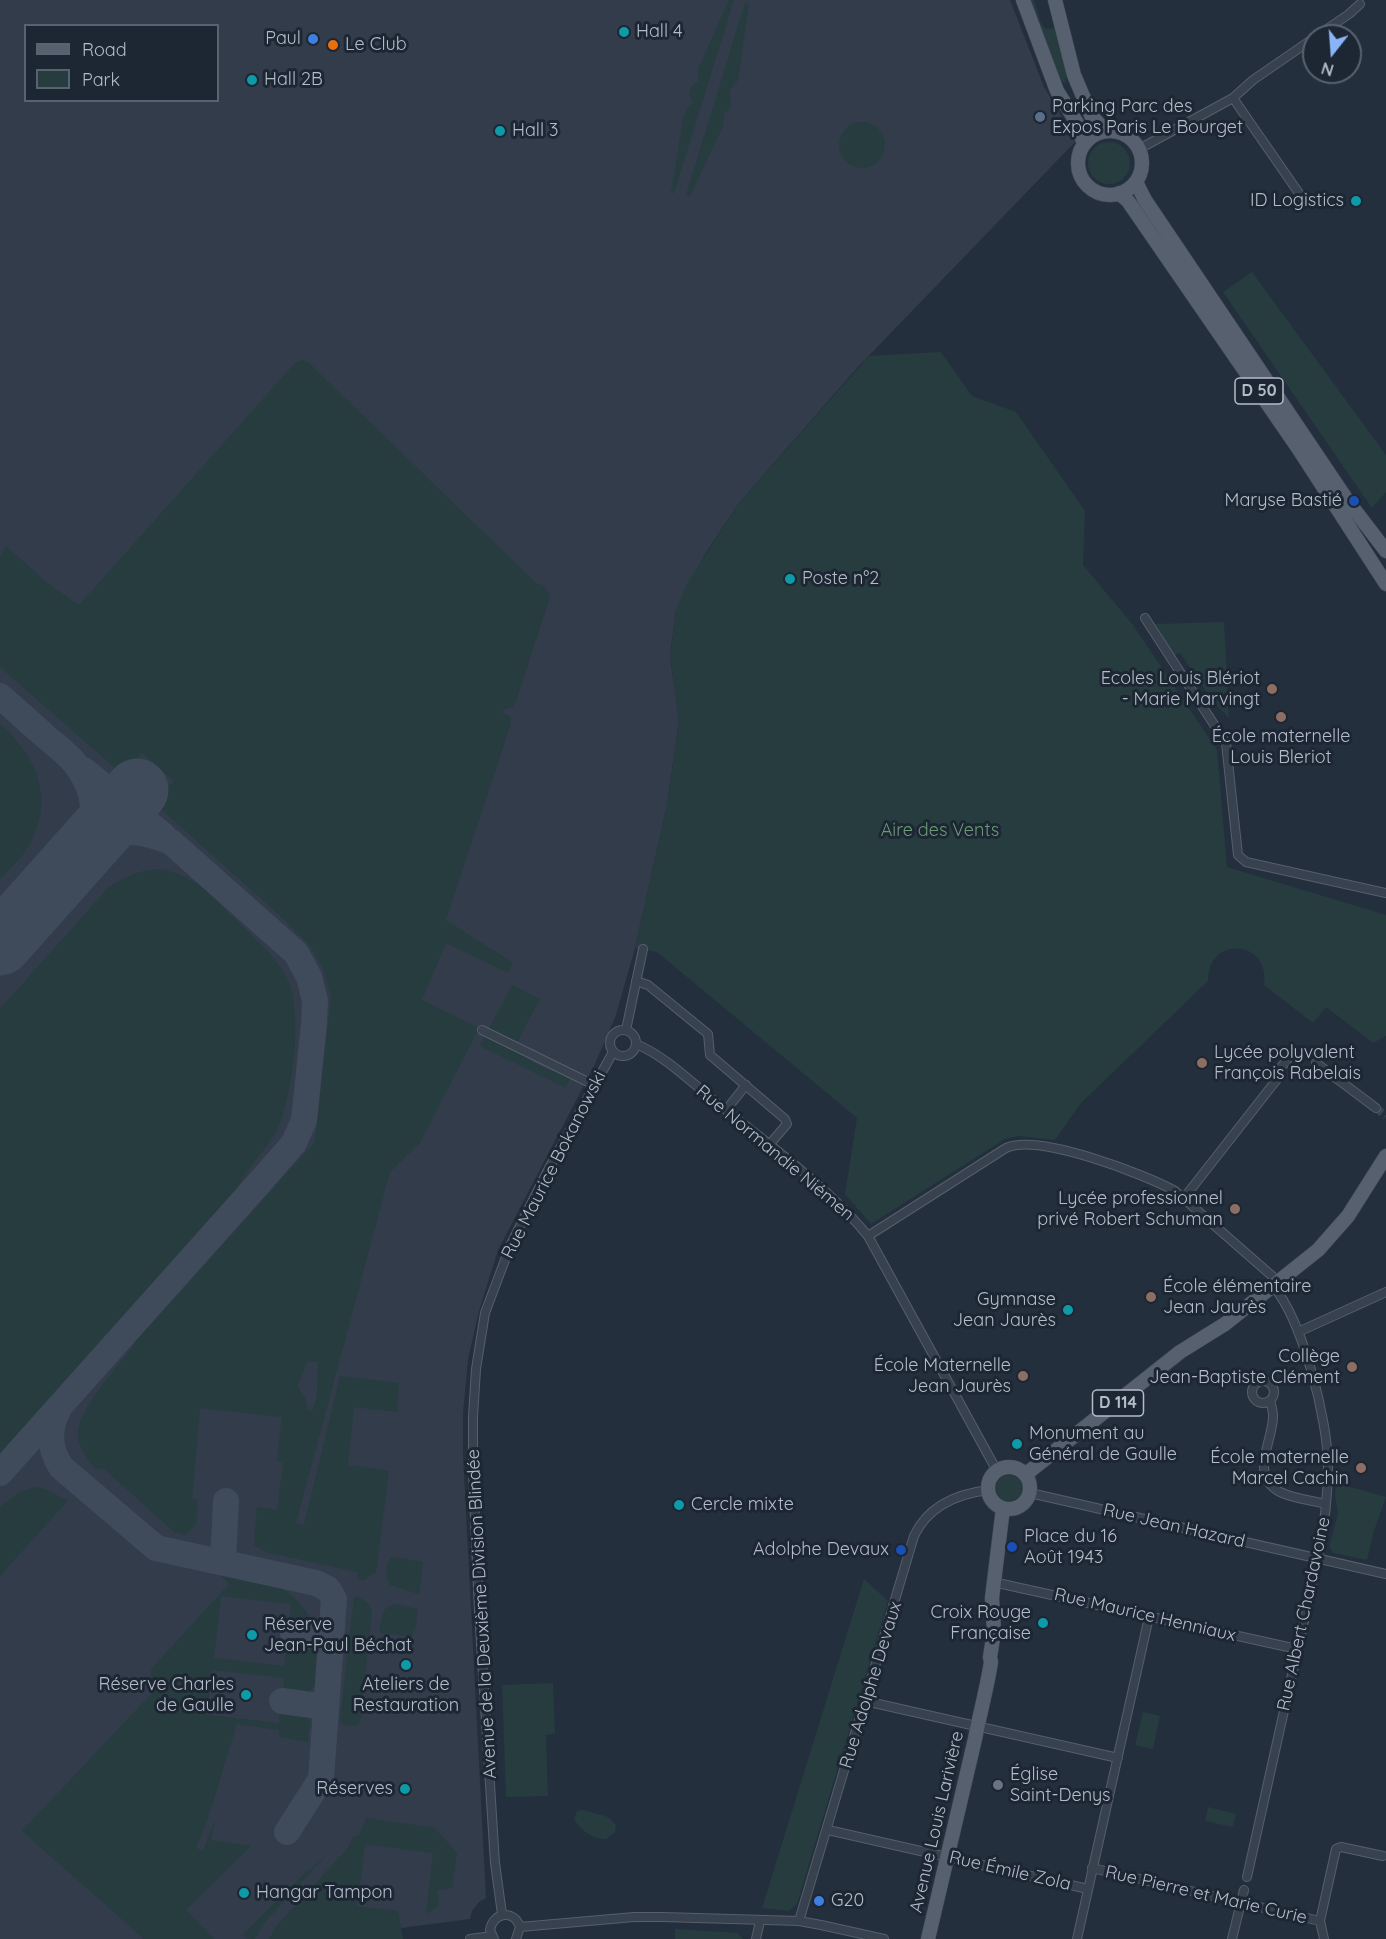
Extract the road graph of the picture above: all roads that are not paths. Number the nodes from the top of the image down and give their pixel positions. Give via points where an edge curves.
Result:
1 (1023, 0) edge
2 (1055, 0) edge
3 (1360, 4) dead end
4 (1335, 24) edge
5 (1302, 47) edge
6 (1233, 99) junction
7 (1105, 131) junction
8 (1084, 144) junction
9 (1139, 149) junction
10 (1136, 182) junction
11 (1119, 193) junction
12 (1305, 202) dead end
13 (1386, 551) edge
14 (1386, 584) edge
15 (1145, 618) dead end
16 (1386, 893) edge
17 (643, 949) dead end
18 (636, 981) junction
19 (483, 1030) dead end
20 (626, 1030) junction
21 (636, 1044) junction
22 (613, 1052) junction
23 (1303, 1054) dead end
24 (1316, 1063) dead end
25 (594, 1085) junction
26 (746, 1085) junction
27 (1376, 1108) tunnel mouth
28 (726, 1110) junction
29 (769, 1145) junction
30 (1386, 1156) edge
31 (1385, 1171) edge
32 (1366, 1190) junction
33 (1184, 1198) junction
34 (868, 1236) junction
35 (1276, 1284) junction
36 (1386, 1292) edge
37 (485, 1313) joint
38 (1298, 1332) junction
39 (1270, 1401) dead end
40 (997, 1471) junction
41 (1026, 1474) junction
42 (988, 1490) junction
43 (1030, 1493) junction
44 (1326, 1504) junction
45 (1003, 1509) junction
46 (1318, 1558) junction
47 (1386, 1574) edge
48 (993, 1582) junction
49 (1149, 1617) junction
50 (1297, 1649) junction
51 (866, 1701) junction
52 (978, 1719) junction
53 (1118, 1758) junction
54 (828, 1830) junction
55 (948, 1857) junction
56 (1383, 1857) dead end
57 (1092, 1868) junction
58 (1247, 1876) dead end
59 (1088, 1889) junction
60 (1244, 1890) dead end
61 (1240, 1903) junction
62 (502, 1914) junction
63 (760, 1921) junction
64 (1320, 1921) junction
65 (799, 1922) junction
66 (520, 1927) junction
67 (493, 1938) edge
68 (470, 1939) edge
69 (516, 1939) edge
70 (756, 1939) edge
71 (884, 1939) edge
72 (928, 1939) edge
73 (1077, 1939) edge
74 (1232, 1939) edge
75 (1324, 1939) edge

1 - 8 main road via 1057,91 1077,123
2 - 7 main road via 1074,75 1091,115
3 - 4 street
5 - 6 street via 1253,80
6 - 9 street
6 - 12 street
7 - 8 main road
7 - 9 main road via 1127,135
8 - 11 main road via 1078,162 1082,177 1099,192
9 - 10 main road via 1142,164
10 - 11 main road
10 - 13 main road, D 50 via 1347,500
11 - 14 main road, D 50 via 1218,330
15 - 16 street via 1226,743 1238,855 1246,862
17 - 18 street
18 - 20 street
18 - 26 street via 648,985 708,1034 710,1055
19 - 25 street
20 - 21 street via 633,1034
20 - 22 street via 612,1035
21 - 22 street via 625,1056
21 - 28 street, Rue Normandie Niémen via 652,1051
22 - 25 street, Rue Maurice Bokanowski
23 - 33 street via 1291,1055 1278,1071 1278,1078
24 - 27 street
25 - 37 street, Rue Maurice Bokanowski via 511,1244
26 - 28 street
26 - 29 street via 787,1124
28 - 29 street, Rue Normandie Niémen
29 - 34 street, Rue Normandie Niémen via 833,1198
30 - 32 main road, D 114
31 - 32 main road, D 114
32 - 35 main road, D 114 via 1332,1236
33 - 34 street, Rue Albert Chardavoine via 1163,1184 1098,1159 1012,1145
33 - 35 street, Rue Albert Chardavoine
34 - 40 street, Rue Normandie Niémen
35 - 38 street, Rue Albert Chardavoine
35 - 41 main road, D 114 via 1180,1353
36 - 38 street
37 - 62 street, Avenue de la Deuxième Division Blindée via 476,1369 473,1473 495,1863
38 - 44 street, Rue Albert Chardavoine via 1326,1431
39 - 44 street via 1274,1415 1263,1465 1266,1478 1280,1492
40 - 41 main road via 1010,1467
40 - 42 main road via 990,1478
41 - 43 main road
42 - 45 main road via 994,1504
42 - 51 street, Rue Adolphe Devaux via 957,1496 936,1508 920,1524
43 - 45 main road via 1016,1509
43 - 46 street, Rue Jean Hazard
44 - 46 street, Rue Albert Chardavoine
45 - 48 main road, Avenue Louis Larivière
46 - 47 street, Rue Jean Hazard
46 - 50 street, Rue Albert Chardavoine
48 - 49 street, Rue Maurice Henniaux
48 - 52 main road, Avenue Louis Larivière via 994,1632 990,1657 982,1670 976,1703
49 - 50 street, Rue Maurice Henniaux
49 - 53 street
50 - 58 street, Rue Albert Chardavoine
51 - 52 street
51 - 54 street, Rue Adolphe Devaux
52 - 53 street
52 - 55 main road, Avenue Louis Larivière
53 - 57 street
54 - 55 street, Rue Émile Zola
54 - 65 street, Rue Adolphe Devaux
55 - 59 street, Rue Émile Zola
55 - 72 main road, Avenue Louis Larivière
56 - 64 street via 1336,1849
57 - 59 street
57 - 61 street, Rue Pierre et Marie Curie
59 - 73 street
60 - 61 street
61 - 64 street, Rue Pierre et Marie Curie
61 - 74 street
62 - 66 street via 514,1917
62 - 67 street via 491,1926
63 - 65 street
63 - 66 street via 634,1917
63 - 70 street
64 - 75 street
65 - 71 street
66 - 69 street
67 - 68 street

